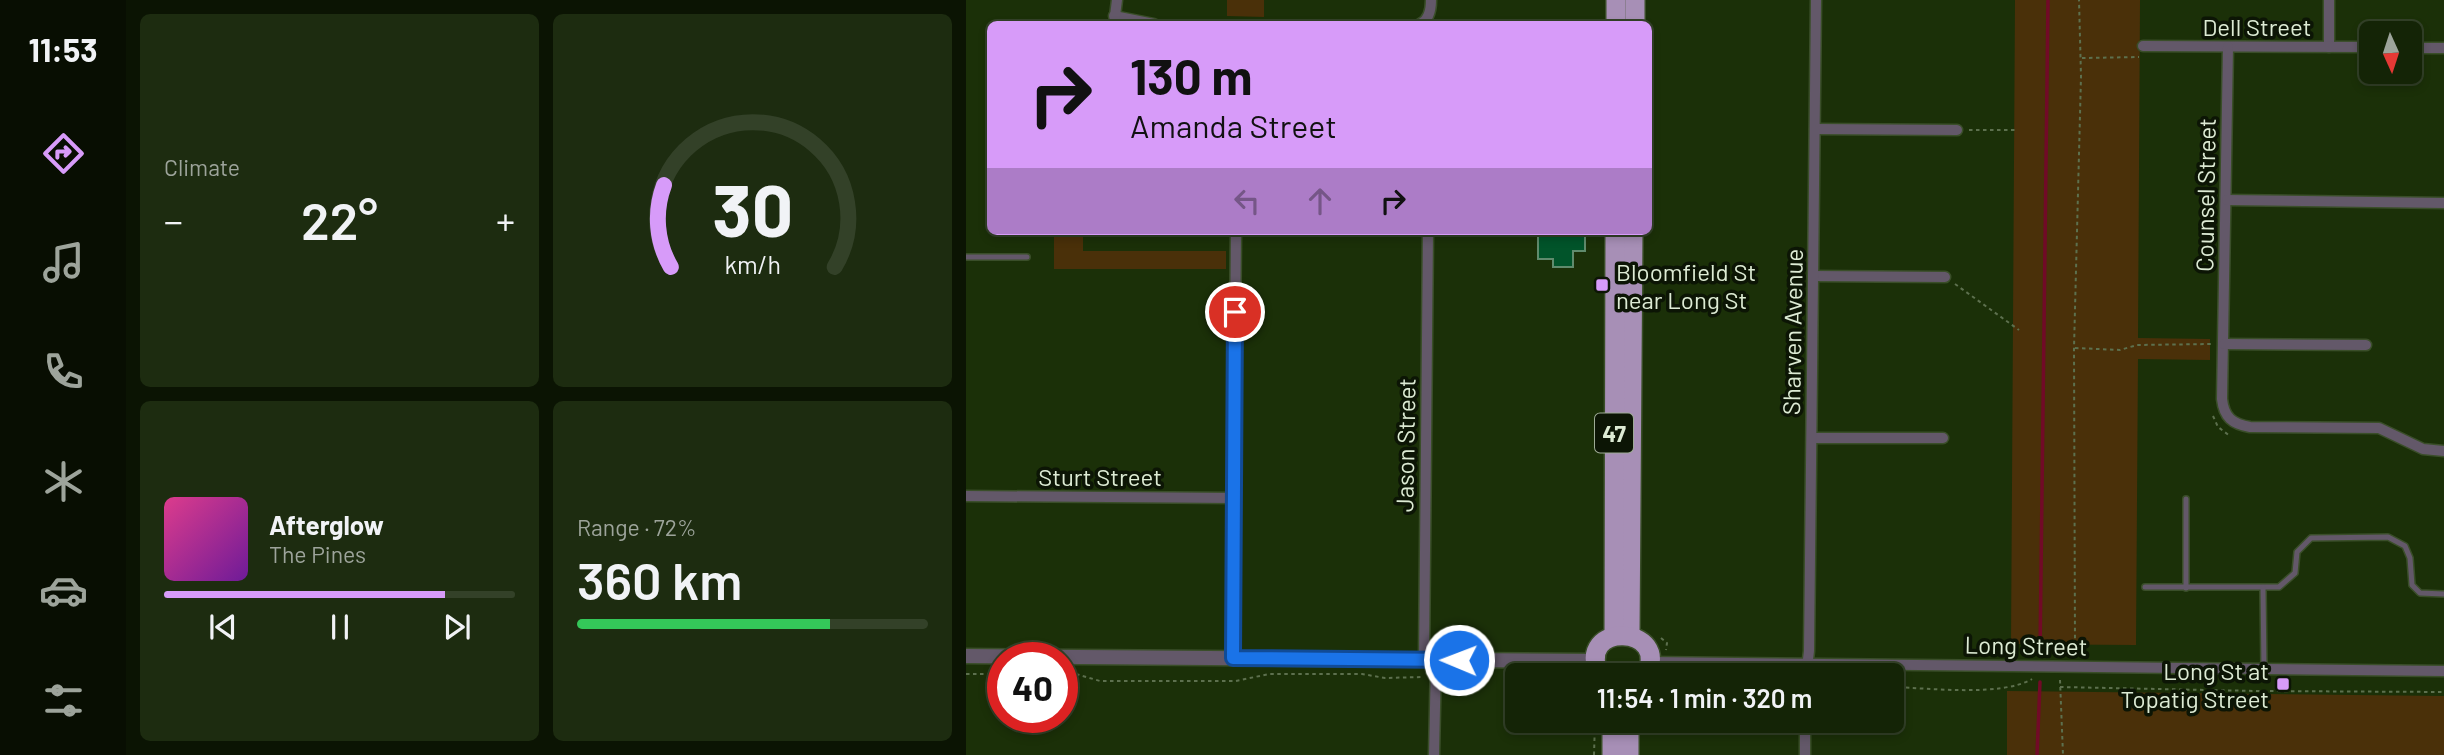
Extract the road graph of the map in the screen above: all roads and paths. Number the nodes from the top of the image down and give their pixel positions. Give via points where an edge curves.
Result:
1 (1117, 0) edge
2 (1431, 0) edge
3 (1616, 0) edge
4 (1635, 0) edge
5 (1816, 0) edge
6 (2079, 0) edge
7 (2329, 0) edge
8 (1114, 20) edge
9 (1425, 21) edge
10 (1616, 21) edge
11 (1635, 21) edge
12 (2143, 46) joint
13 (2228, 47) junction
14 (2329, 47) junction
15 (2359, 47) edge
16 (2422, 48) edge
17 (2444, 48) edge
18 (2080, 58) junction
19 (1815, 129) junction
20 (1957, 130) joint
21 (2014, 130) dead end
22 (2227, 200) junction
23 (2444, 203) edge
24 (1236, 235) edge
25 (1428, 235) edge
26 (1615, 235) edge
27 (1633, 235) edge
28 (966, 257) edge
29 (1027, 257) dead end
30 (1813, 276) junction
31 (1945, 277) joint
32 (2019, 330) dead end
33 (2224, 344) junction
34 (2366, 345) dead end
35 (2074, 348) junction
36 (1812, 438) junction
37 (1943, 438) dead end
38 (2444, 452) edge
39 (966, 496) edge
40 (1234, 498) junction
41 (2186, 499) dead end
42 (2145, 587) dead end
43 (2186, 587) junction
44 (2263, 588) junction
45 (2444, 594) edge
46 (1622, 635) junction
47 (966, 656) edge
48 (1233, 658) junction
49 (2060, 658) dead end
50 (1430, 659) junction
51 (1505, 663) edge
52 (1599, 663) edge
53 (1646, 663) edge
54 (1807, 663) edge
55 (1904, 670) edge
56 (2264, 670) junction
57 (2444, 671) edge
58 (966, 674) edge
59 (987, 674) edge
60 (1476, 674) dead end
61 (1078, 675) edge
62 (1436, 677) junction
63 (2033, 678) dead end
64 (2060, 678) dead end
65 (1904, 687) edge
66 (2060, 687) junction
67 (2444, 692) edge
68 (1595, 733) edge
69 (1612, 733) edge
70 (1629, 733) edge
71 (1805, 733) edge
72 (1434, 755) edge
73 (1594, 755) edge
74 (1612, 755) edge
75 (1629, 755) edge
76 (1805, 755) edge
77 (2063, 755) edge

1 - 8 street
2 - 9 street
3 - 10 highway
4 - 11 highway
5 - 19 street, Sharven Avenue
6 - 18 path
7 - 14 street
12 - 13 street, Dell Street
12 - 18 path via 2140,57
13 - 14 street, Dell Street
13 - 22 street, Counsel Street
14 - 15 street, Dell Street
16 - 17 street
18 - 35 path
19 - 20 street
19 - 30 street, Sharven Avenue
20 - 21 path
22 - 23 street
22 - 33 street, Counsel Street
24 - 40 street
25 - 50 street, Jason Street
26 - 46 highway, 47
27 - 46 highway, 47
28 - 29 lane
30 - 31 street
30 - 36 street, Sharven Avenue
31 - 32 path
33 - 34 street
33 - 35 path
33 - 38 street, Counsel Street via 2224,408 2238,425 2379,428 2423,449
35 - 49 path via 2075,643
36 - 37 street
36 - 54 street, Sharven Avenue
39 - 40 street, Sturt Street
40 - 48 street
41 - 43 lane
42 - 43 lane
43 - 44 lane
44 - 45 lane via 2279,587 2295,573 2297,552 2311,538 2388,537 2404,546 2412,585 2420,593
44 - 56 lane
46 - 52 highway via 1601,645
46 - 53 highway via 1644,645
47 - 48 street
48 - 50 street
50 - 51 street
50 - 62 street, Jason Street
55 - 56 street, Long Street
56 - 57 street, Long Street
58 - 59 path
60 - 62 path
61 - 62 path via 1100,681 1236,681 1269,674
62 - 72 street, Jason Street
63 - 65 path via 2002,688
64 - 66 path
66 - 67 path
66 - 77 path
68 - 73 path
69 - 74 highway
70 - 75 highway
71 - 76 street

